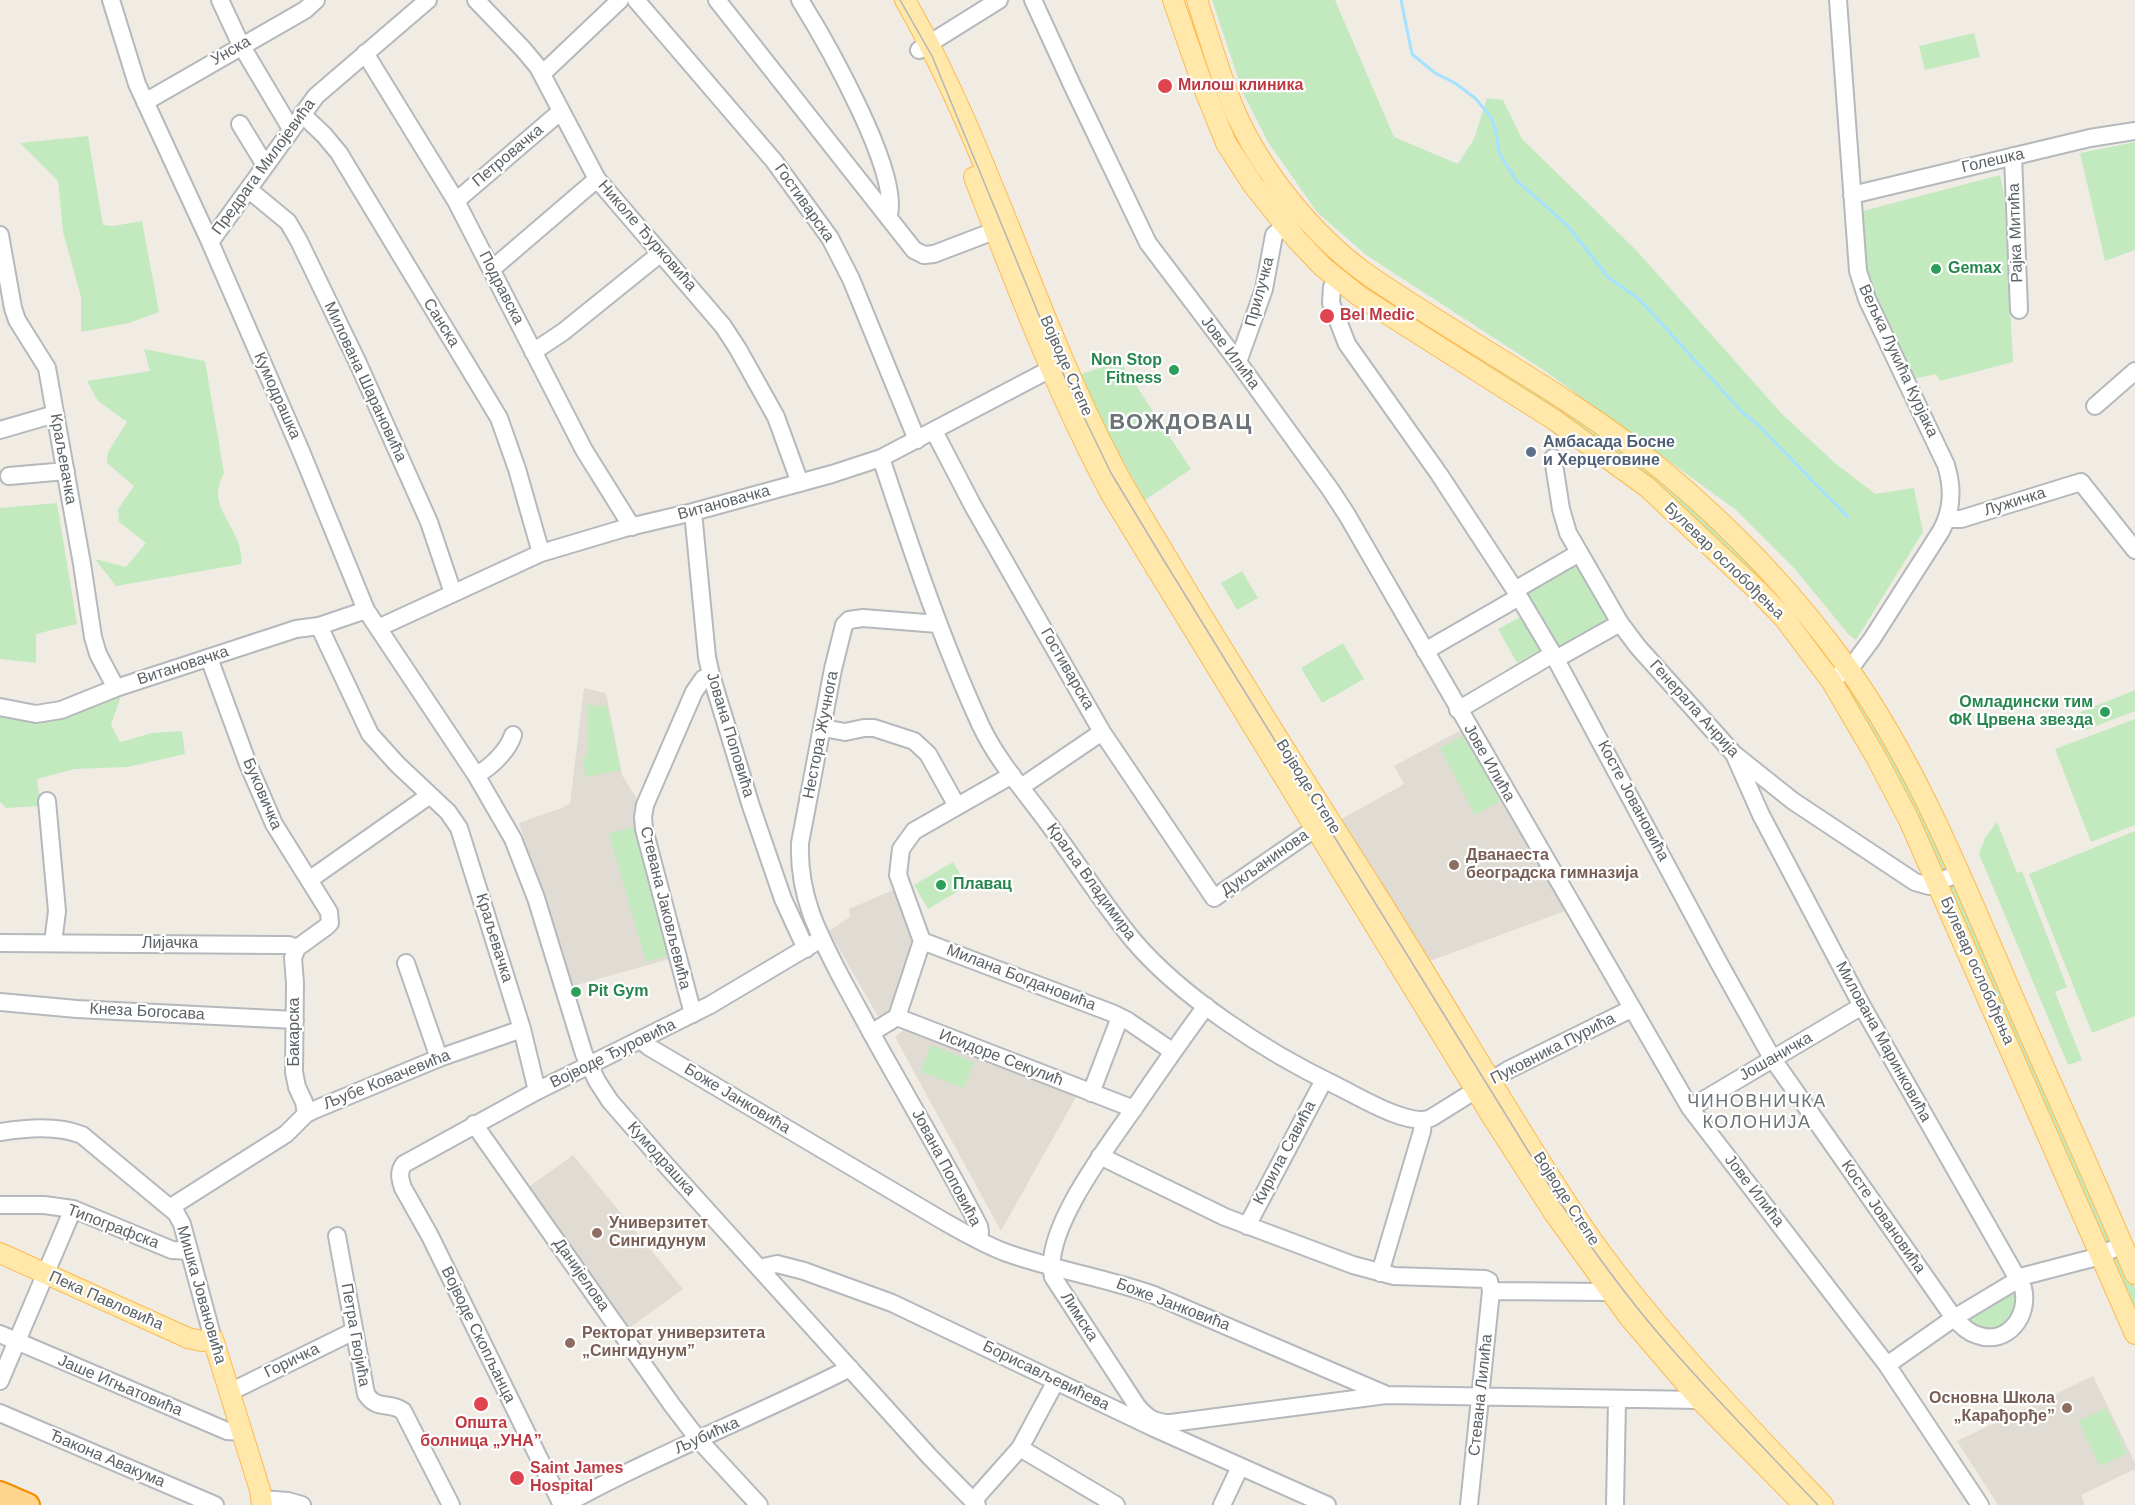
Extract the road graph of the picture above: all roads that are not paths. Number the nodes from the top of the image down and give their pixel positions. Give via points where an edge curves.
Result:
1 (111, 0) edge
2 (220, 0) edge
3 (316, 0) edge
4 (428, 0) edge
5 (476, 0) edge
6 (620, 0) edge
7 (636, 0) edge
8 (717, 0) edge
9 (800, 0) edge
10 (892, 0) edge
11 (905, 0) edge
12 (999, 0) edge
13 (1033, 0) edge
14 (1838, 0) edge
15 (1199, 5) edge
16 (1176, 9) edge
17 (241, 45) junction
18 (924, 46) junction
19 (365, 53) junction
20 (542, 74) junction
21 (145, 102) junction
22 (560, 112) junction
23 (302, 114) junction
24 (240, 124) dead end
25 (291, 129) junction
26 (2135, 131) edge
27 (2013, 156) junction
28 (265, 165) junction
29 (597, 179) junction
30 (248, 189) junction
31 (1852, 195) junction
32 (456, 201) junction
33 (888, 217) junction
34 (1285, 226) junction
35 (994, 231) junction
36 (0, 235) edge
37 (1324, 237) junction
38 (210, 242) junction
39 (661, 252) junction
40 (1309, 252) junction
41 (1, 253) edge
42 (492, 269) junction
43 (1336, 279) junction
44 (2019, 310) dead end
45 (533, 352) junction
46 (1238, 363) junction
47 (1057, 366) junction
48 (2135, 371) edge
49 (2095, 406) dead end
50 (56, 414) junction
51 (0, 430) edge
52 (934, 431) junction
53 (916, 440) junction
54 (881, 458) junction
55 (1553, 458) dead end
56 (66, 471) junction
57 (9, 476) dead end
58 (800, 483) junction
59 (693, 512) junction
60 (1948, 519) junction
61 (632, 527) junction
62 (2135, 550) edge
63 (541, 553) junction
64 (1579, 553) junction
65 (453, 593) junction
66 (1517, 594) junction
67 (366, 610) junction
68 (1620, 623) junction
69 (938, 624) junction
70 (319, 626) junction
71 (378, 628) junction
72 (1425, 651) junction
73 (1555, 657) junction
74 (209, 658) junction
75 (1848, 668) junction
76 (711, 675) junction
77 (1832, 681) junction
78 (116, 688) junction
79 (0, 707) edge
80 (1458, 710) junction
81 (823, 728) junction
82 (1102, 732) junction
83 (513, 735) dead end
84 (1734, 754) junction
85 (476, 775) junction
86 (1016, 781) junction
87 (1774, 787) junction
88 (430, 795) junction
89 (47, 801) dead end
90 (1755, 801) junction
91 (957, 806) junction
92 (1316, 828) junction
93 (1959, 873) junction
94 (309, 879) junction
95 (1937, 883) junction
96 (1214, 898) joint
97 (821, 939) junction
98 (922, 941) junction
99 (0, 943) edge
100 (53, 943) junction
101 (297, 948) junction
102 (806, 949) junction
103 (406, 963) dead end
104 (0, 1002) edge
105 (1206, 1006) junction
106 (1862, 1006) junction
107 (1631, 1009) junction
108 (693, 1014) junction
109 (897, 1017) junction
110 (1120, 1017) junction
111 (295, 1020) junction
112 (2024, 1021) junction
113 (522, 1029) junction
114 (2003, 1031) junction
115 (871, 1033) junction
116 (641, 1040) junction
117 (1172, 1051) junction
118 (439, 1058) junction
119 (1772, 1058) junction
120 (588, 1065) junction
121 (1324, 1080) junction
122 (1483, 1085) junction
123 (537, 1091) junction
124 (1091, 1093) junction
125 (1690, 1108) junction
126 (1134, 1109) junction
127 (306, 1114) junction
128 (1427, 1119) junction
129 (474, 1124) junction
130 (0, 1132) edge
131 (1100, 1156) junction
132 (404, 1164) joint
133 (0, 1205) edge
134 (171, 1208) junction
135 (73, 1209) junction
136 (1247, 1226) junction
137 (337, 1236) dead end
138 (978, 1240) junction
139 (2122, 1245) junction
140 (189, 1251) junction
141 (0, 1253) edge
142 (2101, 1254) junction
143 (1052, 1266) junction
144 (759, 1268) junction
145 (1380, 1273) junction
146 (45, 1274) junction
147 (2135, 1274) edge
148 (2018, 1279) junction
149 (1491, 1288) junction
150 (1610, 1292) junction
151 (1954, 1318) junction
152 (354, 1331) junction
153 (0, 1334) edge
154 (2135, 1334) edge
155 (213, 1340) junction
156 (17, 1341) junction
157 (1887, 1365) junction
158 (850, 1368) junction
159 (0, 1381) edge
160 (1056, 1381) junction
161 (230, 1392) junction
162 (1387, 1395) junction
163 (1707, 1395) junction
164 (1481, 1397) junction
165 (1617, 1400) junction
166 (1132, 1410) junction
167 (0, 1413) edge
168 (1177, 1430) junction
169 (242, 1432) junction
170 (698, 1439) junction
171 (1020, 1448) junction
172 (1240, 1467) junction
173 (0, 1493) edge
174 (261, 1502) edge
175 (975, 1503) edge
176 (28, 1505) edge
177 (215, 1505) edge
178 (302, 1505) edge
179 (451, 1505) edge
180 (563, 1505) edge
181 (759, 1505) edge
182 (1116, 1505) edge
183 (1222, 1505) edge
184 (1327, 1505) edge
185 (1469, 1505) edge
186 (1615, 1505) edge
187 (1804, 1505) edge
188 (1823, 1505) edge
189 (1980, 1505) edge

1 - 21 street, Кумодрашка
2 - 17 street
3 - 17 street, Унска
4 - 19 street, Предрага Милојевића
5 - 20 street, Николе Ђурковића
6 - 20 street
7 - 53 street, Гостиварска via 774,161 830,238 851,279
8 - 33 street
9 - 33 street via 875,144 890,201
10 - 18 main road, Војводе Степе
11 - 18 main road, Војводе Степе
12 - 18 street
13 - 46 street, Јове Илића via 1148,243
14 - 31 street, Вељка Лукића Курјака
15 - 16 main road
15 - 37 main road, Булевар ослобођења via 1246,133 1296,207
16 - 34 main road, Булевар ослобођења via 1226,143
17 - 21 street, Унска
17 - 25 street
18 - 35 main road, Војводе Степе
18 - 47 main road, Војводе Степе via 984,168
19 - 23 street, Предрага Милојевића via 318,93
19 - 32 street, Подравска
20 - 22 street, Николе Ђурковића
21 - 38 street, Кумодрашка
22 - 29 street, Николе Ђурковића
22 - 32 street, Петровачка
23 - 25 street, Предрага Милојевића
23 - 63 street, Санска via 339,153 499,418
24 - 28 street
25 - 28 street, Предрага Милојевића
26 - 27 street, Голешка
27 - 31 street, Голешка
27 - 44 street, Рајка Митића
28 - 30 street, Предрага Милојевића
29 - 39 street, Николе Ђурковића
29 - 42 street
30 - 38 street, Предрага Милојевића
30 - 65 street, Милована Шарановића via 288,222 299,241 429,522
31 - 60 street, Вељка Лукића Курјака via 1861,283 1946,465 1951,503
32 - 42 street, Подравска
33 - 35 street via 910,246 924,255
34 - 40 main road, Булевар ослобођења
34 - 46 street, Прилучка via 1274,236 1264,289
35 - 47 main road, Војводе Степе
36 - 41 street, Краљевачка
37 - 40 main road
37 - 75 main road, Булевар ослобођења via 1375,280 1604,427 1660,469 1773,576
38 - 67 street, Кумодрашка
39 - 45 street
39 - 58 street, Николе Ђурковића via 738,349 776,417
40 - 43 main road, Булевар ослобођења
41 - 50 street, Краљевачка via 13,308 47,368
42 - 45 street, Подравска
43 - 66 street, Косте Јовановића via 1331,303 1347,344
43 - 77 main road, Булевар ослобођења via 1556,420 1647,487 1756,588
45 - 61 street, Подравска via 584,450
46 - 72 street, Јове Илића via 1330,489
47 - 52 street, Витановачка
47 - 92 main road, Војводе Степе via 1089,453 1112,496
47 - 122 main road, Војводе Степе via 1117,474 1294,765 1430,979
48 - 49 street
50 - 51 street
50 - 56 street, Краљевачка
52 - 53 street, Витановачка
52 - 82 street, Гостиварска
53 - 54 street, Витановачка
54 - 58 street, Витановачка
54 - 69 street, Краља Владимира
55 - 64 street, Генерала Анрија via 1564,522
56 - 57 street
56 - 78 street, Краљевачка via 93,638
58 - 59 street, Витановачка
59 - 61 street, Витановачка
59 - 76 street, Јована Поповића
60 - 62 street, Лужичка via 1961,519 2081,482
60 - 75 street, Вељка Лукића Курјака via 1872,639
61 - 63 street, Витановачка
63 - 65 street, Витановачка
64 - 66 street
64 - 68 street, Генерала Анрија
65 - 71 street, Витановачка
66 - 72 street
66 - 73 street, Косте Јовановића
67 - 70 street, Витановачка
67 - 71 street, Кумодрашка
68 - 73 street
68 - 84 street, Генерала Анрија
69 - 81 street, Нестора Жучнога via 862,618 846,622
69 - 86 street, Краља Владимира via 981,725
70 - 74 street, Витановачка via 296,629
70 - 88 street, Краљевачка via 370,734
71 - 85 street, Кумодрашка
72 - 80 street, Јове Илића
73 - 80 street
73 - 119 street, Косте Јовановића
74 - 78 street, Витановачка
74 - 94 street, Буковичка via 273,824
75 - 77 street, Вељка Лукића Курјака
75 - 93 main road, Булевар ослобођења via 1917,785
76 - 102 street, Јована Поповића via 783,899
76 - 108 street, Стевана Јаковљевића via 694,692 643,816
77 - 95 main road, Булевар ослобођења via 1894,790
78 - 79 street, Витановачка via 52,712 28,713
80 - 107 street, Јове Илића
81 - 91 street via 845,732 874,728 914,741 928,754
81 - 97 street, Нестора Жучнога via 800,843 804,888
82 - 86 street
82 - 96 street, Гостиварска
83 - 85 street via 502,753
84 - 87 street, Генерала Анрија
84 - 90 street, Милована Маринковића
85 - 120 street, Кумодрашка via 526,871
86 - 91 street
86 - 105 street, Краља Владимира via 1133,941
87 - 90 street via 1762,789
87 - 95 street, Генерала Анрија via 1915,882 1926,886
88 - 94 street
88 - 113 street, Краљевачка via 454,819 462,836
89 - 100 street via 57,911
90 - 106 street, Милована Маринковића
91 - 98 street via 914,831 901,849 898,875
92 - 96 street, Дукљанинова
92 - 122 main road, Војводе Степе
93 - 95 street
93 - 112 main road, Булевар ослобођења
94 - 101 street, Буковичка via 330,923
95 - 114 main road, Булевар ослобођења
97 - 102 street, Војводе Ђуровића
97 - 115 street, Јована Поповића
98 - 109 street
98 - 110 street, Милана Богдановића
99 - 100 street, Лијачка
100 - 101 street, Лијачка
101 - 111 street, Бакарска via 293,958
102 - 108 street, Војводе Ђуровића
103 - 118 street
104 - 111 street, Кнеза Богосава
105 - 117 street
105 - 121 street, Краља Владимира
106 - 119 street, Јошаничка
106 - 148 street, Милована Маринковића
107 - 122 street, Пуковника Пурића
107 - 125 street, Јове Илића
108 - 116 street, Војводе Ђуровића
109 - 115 street
109 - 124 street, Исидоре Секулић
110 - 117 street, Милана Богдановића
110 - 124 street
111 - 127 street, Бакарска via 294,1072
112 - 114 main road
112 - 139 main road, Булевар ослобођења
113 - 118 street, Љубе Ковачевића
113 - 123 street, Краљевачка
114 - 142 main road, Булевар ослобођења
115 - 138 street, Јована Поповића via 974,1217 980,1229
116 - 120 street, Војводе Ђуровића
116 - 138 street, Боже Јанковића
117 - 126 street
118 - 127 street, Љубе Ковачевића
119 - 125 street, Јошаничка
119 - 151 street, Косте Јовановића
120 - 123 street, Војводе Ђуровића
120 - 144 street, Кумодрашка via 617,1109
121 - 128 street, Краља Владимира via 1390,1111 1412,1119
121 - 136 street, Кирила Савића
122 - 128 street
122 - 150 main road, Војводе Степе via 1554,1213
122 - 163 main road, Војводе Степе
123 - 129 street, Војводе Ђуровића
124 - 126 street, Исидоре Секулић
125 - 157 street, Јове Илића
126 - 131 street
127 - 134 street, Љубе Ковачевића via 286,1134
128 - 145 street
129 - 132 street, Војводе Ђуровића
129 - 170 street, Данијелова
130 - 134 street, Мишка Јовановића via 50,1129 82,1135
131 - 136 street
131 - 143 street via 1065,1220
132 - 180 street, Војводе Скопљанца via 400,1174 403,1188
133 - 135 street, Типографска
134 - 140 street, Мишка Јовановића via 180,1218
135 - 140 street, Типографска via 172,1250
135 - 146 street
136 - 145 street
137 - 152 street, Петра Гвојића
138 - 143 street, Боже Јанковића
139 - 142 street
139 - 147 main road, Булевар ослобођења
140 - 155 street, Мишка Јовановића
141 - 146 main road, Пека Павловића
142 - 148 street
142 - 154 main road, Булевар ослобођења
143 - 162 street, Боже Јанковића via 1154,1295
143 - 166 street, Лимска via 1053,1276
144 - 158 street, Кумодрашка
144 - 160 street, Борисављевићева via 777,1264 854,1288
145 - 149 street via 1485,1279
146 - 155 main road, Пека Павловића via 188,1338
146 - 156 street
148 - 151 street
148 - 151 street, Милована Маринковића via 2024,1307 2020,1319 2007,1332 1995,1337 1976,1335
149 - 150 street
149 - 164 street, Стевана Лилића
150 - 163 main road, Војводе Степе
151 - 157 street
152 - 161 street, Горичка
152 - 179 street, Петра Гвојића via 366,1394 378,1405 403,1411
153 - 156 street, Јаше Игњатовића
155 - 161 main road, Мишка Јовановића
156 - 159 street
156 - 169 street, Јаше Игњатовића via 227,1431
157 - 189 street, Јове Илића
158 - 170 street, Љубићка
158 - 175 street, Кумодрашка
160 - 166 street, Борисављевићева
160 - 171 street
161 - 169 main road, Мишка Јовановића
162 - 164 street, Боже Јанковића
162 - 168 street, Лимска
163 - 165 street, Боже Јанковића
163 - 187 main road, Војводе Степе
163 - 188 main road, Војводе Степе
164 - 165 street, Боже Јанковића
164 - 185 street, Стевана Лилића
165 - 186 street
166 - 168 street, Лимска
167 - 177 street, Ђакона Авакума
168 - 172 street
169 - 174 main road, Мишка Јовановића
170 - 180 street, Љубићка
170 - 181 street, Данијелова
171 - 175 street
171 - 182 street
172 - 183 street
172 - 184 street
173 - 176 highway
174 - 178 street

